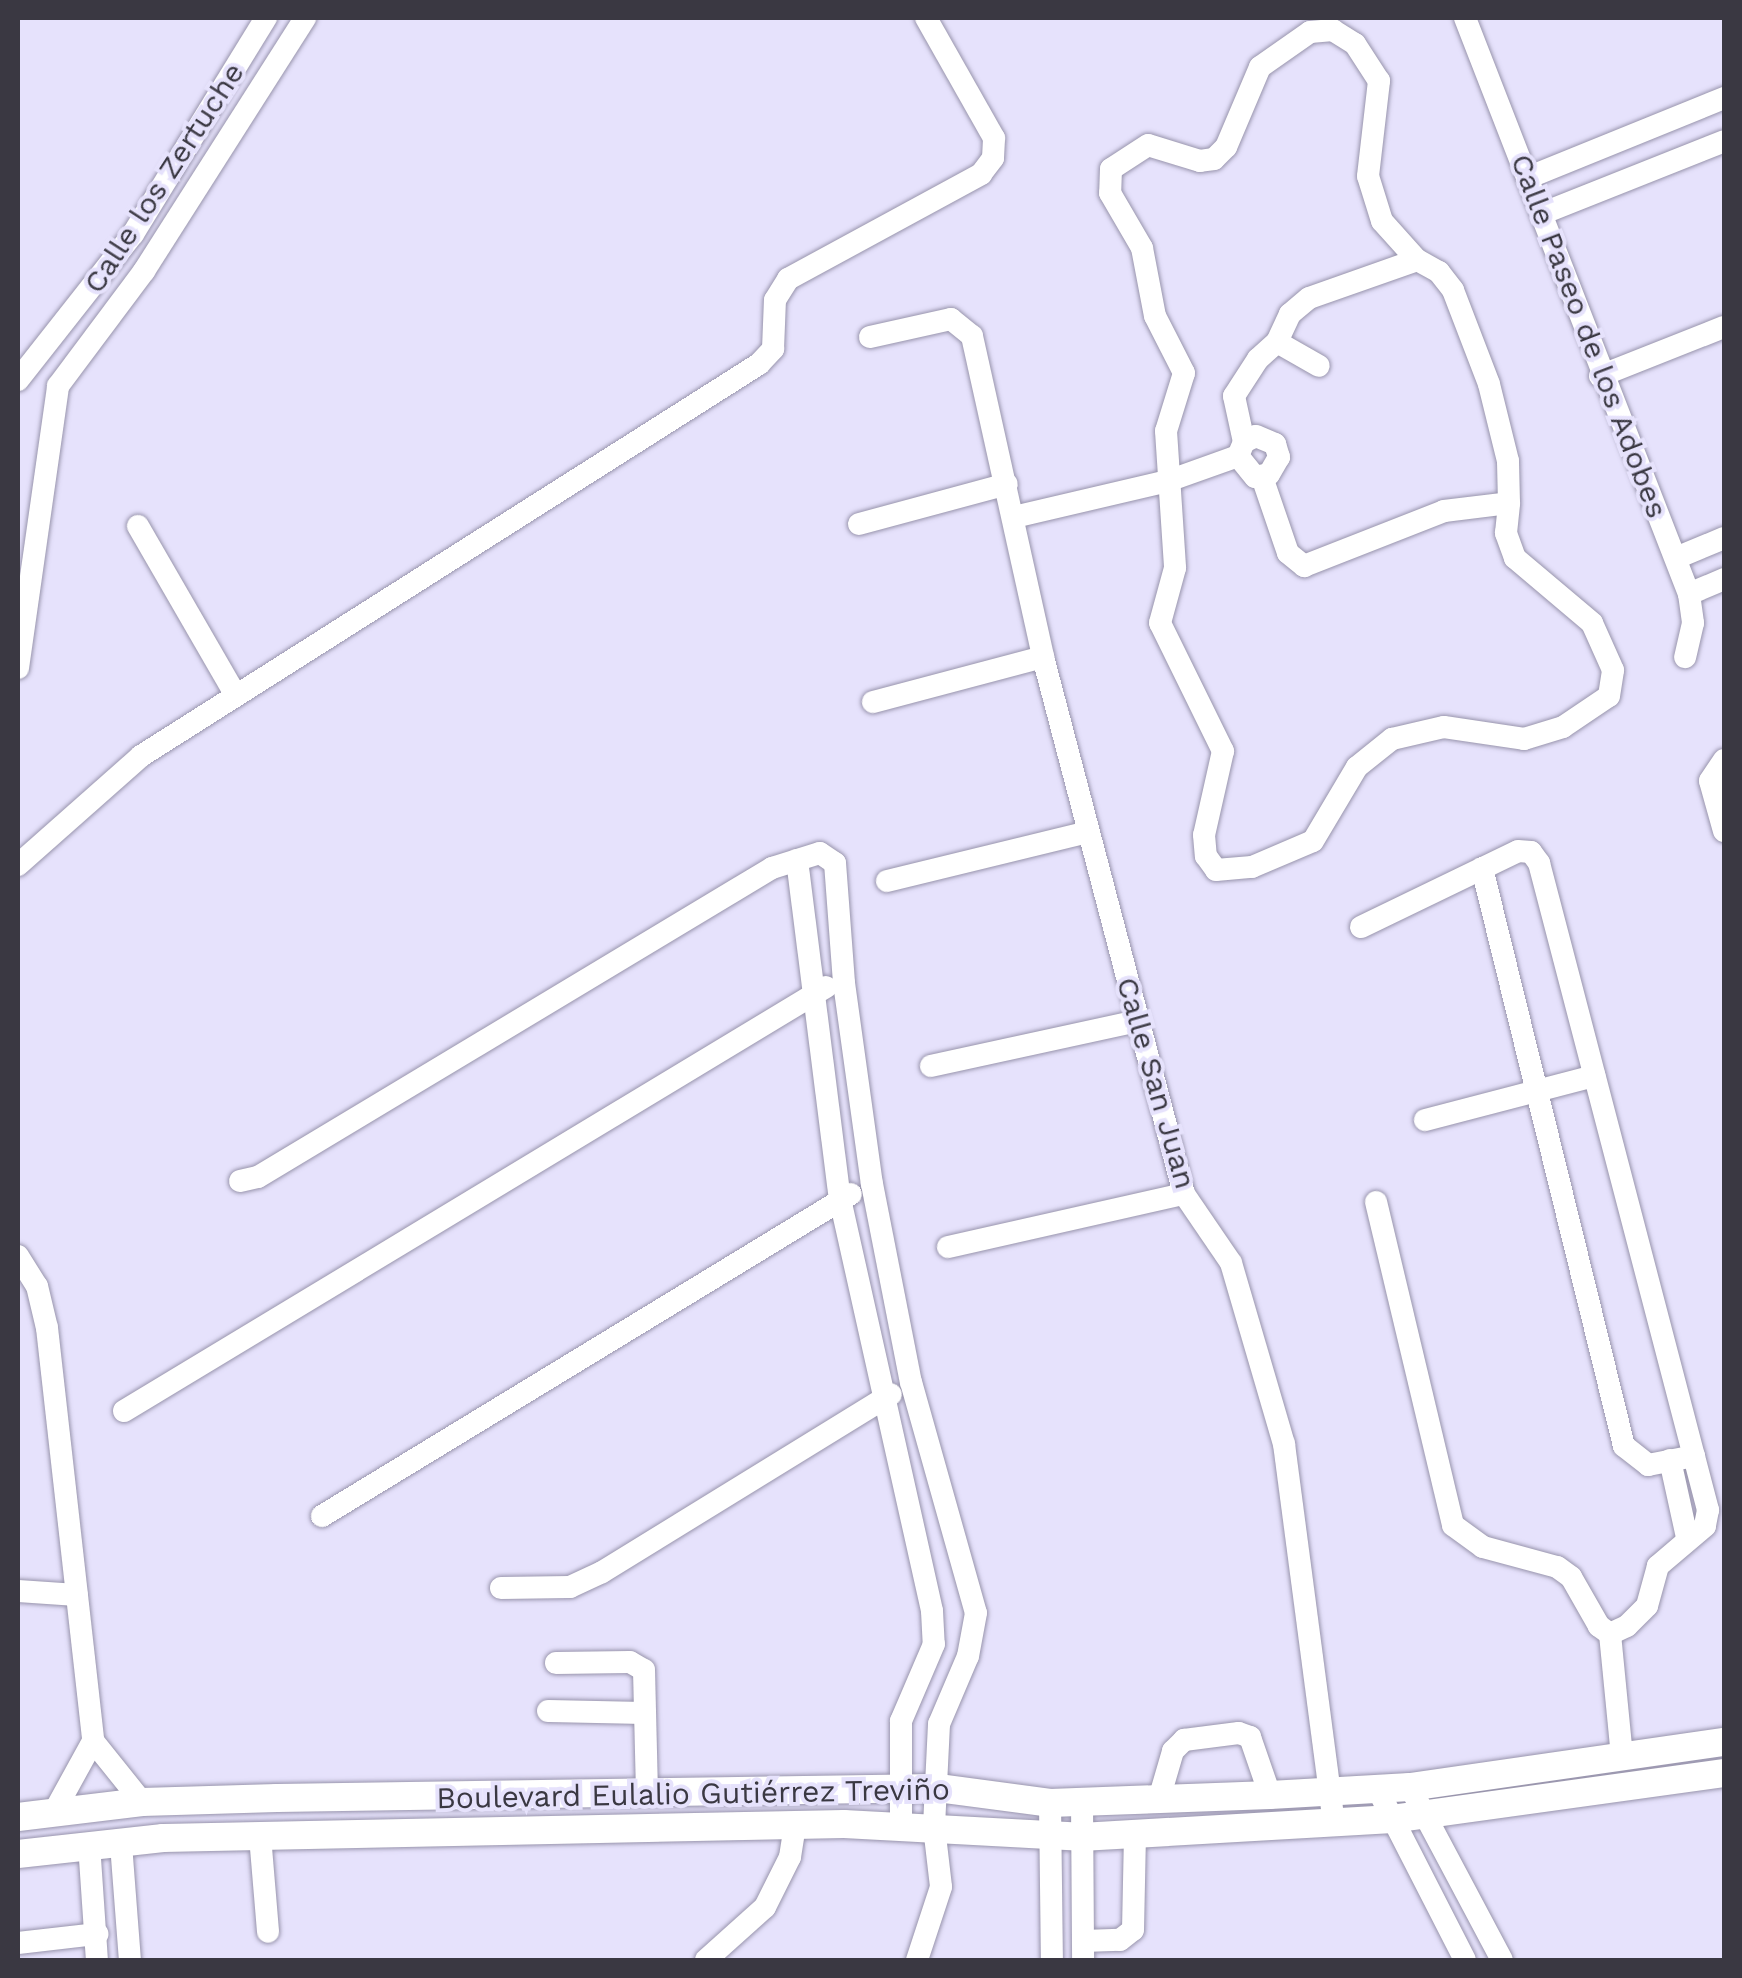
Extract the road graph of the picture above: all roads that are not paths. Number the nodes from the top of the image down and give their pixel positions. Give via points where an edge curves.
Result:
1 (266, 18) edge
2 (305, 18) edge
3 (926, 18) edge
4 (1465, 18) edge
5 (1722, 105) edge
6 (1724, 141) edge
7 (1527, 178) junction
8 (1540, 214) junction
9 (1417, 260) junction
10 (1724, 327) edge
11 (870, 337) dead end
12 (1277, 342) junction
13 (1319, 366) dead end
14 (1600, 376) junction
15 (18, 380) edge
16 (1241, 449) junction
17 (1262, 477) junction
18 (1168, 481) junction
19 (1007, 484) junction
20 (1509, 503) junction
21 (1014, 517) junction
22 (860, 524) dead end
23 (138, 526) dead end
24 (1724, 538) edge
25 (1676, 558) junction
26 (1724, 579) edge
27 (1689, 594) junction
28 (1043, 657) junction
29 (1684, 657) dead end
30 (18, 668) edge
31 (234, 694) junction
32 (872, 702) dead end
33 (1724, 760) edge
34 (1724, 831) edge
35 (1088, 832) junction
36 (796, 860) junction
37 (18, 865) edge
38 (1482, 868) junction
39 (886, 881) dead end
40 (1361, 927) dead end
41 (844, 983) junction
42 (812, 989) junction
43 (1137, 1021) junction
44 (931, 1066) dead end
45 (1594, 1076) junction
46 (1537, 1090) junction
47 (1425, 1120) dead end
48 (240, 1181) dead end
49 (872, 1184) junction
50 (1184, 1194) junction
51 (840, 1199) junction
52 (1376, 1202) dead end
53 (948, 1246) dead end
54 (18, 1256) edge
55 (912, 1382) junction
56 (881, 1401) junction
57 (124, 1411) dead end
58 (1682, 1458) junction
59 (322, 1516) dead end
60 (501, 1588) dead end
61 (18, 1591) edge
62 (77, 1595) junction
63 (932, 1611) junction
64 (976, 1613) junction
65 (1610, 1634) junction
66 (556, 1663) dead end
67 (548, 1711) dead end
68 (645, 1714) junction
69 (93, 1741) junction
70 (1724, 1742) edge
71 (1622, 1756) junction
72 (1724, 1772) edge
73 (1410, 1787) junction
74 (938, 1788) junction
75 (901, 1789) junction
76 (1378, 1790) junction
77 (1330, 1792) junction
78 (647, 1794) junction
79 (1270, 1795) junction
80 (1159, 1799) junction
81 (142, 1802) junction
82 (1082, 1802) junction
83 (1050, 1803) junction
84 (54, 1812) junction
85 (1425, 1816) junction
86 (18, 1817) edge
87 (1392, 1819) junction
88 (1334, 1823) junction
89 (795, 1825) junction
90 (901, 1826) junction
91 (934, 1827) junction
92 (1135, 1834) junction
93 (260, 1836) junction
94 (1052, 1836) junction
95 (1082, 1837) junction
96 (89, 1844) junction
97 (121, 1844) junction
98 (18, 1854) edge
99 (268, 1932) dead end
100 (97, 1934) junction
101 (18, 1942) edge
102 (1083, 1950) edge
103 (97, 1960) edge
104 (130, 1960) edge
105 (706, 1960) edge
106 (917, 1960) edge
107 (1052, 1960) edge
108 (1465, 1960) edge
109 (1502, 1960) edge

1 - 15 street, Calle los Zertuche via 133,234
2 - 30 street via 144,270 58,386
3 - 31 street via 994,138 993,158 981,174 788,278 775,300 773,348 760,364
4 - 7 street, Calle Paseo de los Adobes
5 - 7 street
6 - 8 street
7 - 8 street, Calle Paseo de los Adobes
8 - 14 street, Calle Paseo de los Adobes
9 - 12 street via 1310,298 1290,314
9 - 18 street via 1382,221 1368,176 1378,81 1356,44 1333,30 1310,32 1260,66 1226,147 1214,160 1200,162 1148,144 1117,161 1110,193 1142,248 1154,316 1184,373 1166,431
9 - 20 street via 1453,290 1490,384 1508,461
10 - 14 street
11 - 19 street, Calle San Juan via 951,318 972,336
12 - 13 street
12 - 16 street via 1237,386
14 - 25 street, Calle Paseo de los Adobes
16 - 17 street via 1248,474
16 - 17 street via 1263,436 1278,450 1278,464
16 - 18 street
17 - 20 street via 1288,553 1304,566 1444,511
18 - 20 street via 1175,568 1160,623 1223,752 1204,843 1208,862 1225,874 1313,841 1357,767 1392,740 1444,727 1524,739 1563,727 1610,696 1614,670 1592,623 1515,558 1506,533
18 - 21 street
19 - 21 street, Calle San Juan
19 - 22 street
21 - 28 street, Calle San Juan
23 - 31 street
24 - 25 street
25 - 27 street, Calle Paseo de los Adobes
26 - 27 street
27 - 29 street, Calle Paseo de los Adobes via 1693,623
28 - 32 street
28 - 35 street, Calle San Juan
31 - 37 street via 127,767
33 - 34 street via 1710,781
35 - 39 street
35 - 43 street, Calle San Juan
36 - 41 street via 820,853 835,863
36 - 42 street
36 - 48 street via 772,868 258,1177
38 - 40 street
38 - 45 street via 1518,851 1531,852 1539,863
38 - 46 street
41 - 42 street
41 - 49 street
42 - 51 street
42 - 57 street
43 - 44 street
43 - 50 street, Calle San Juan
45 - 46 street
45 - 58 street
46 - 47 street
46 - 58 street via 1624,1446 1636,1461
49 - 51 street
49 - 55 street
50 - 53 street
50 - 77 street, Calle San Juan via 1232,1263 1284,1444
51 - 56 street
51 - 59 street
52 - 65 street via 1453,1525 1483,1546 1558,1567
54 - 62 street via 37,1286 48,1328
55 - 56 street
55 - 64 street
56 - 60 street via 602,1572 570,1587
56 - 63 street
58 - 65 street via 1687,1537 1658,1566 1647,1606
61 - 62 street
62 - 69 street
63 - 64 street
63 - 75 street via 934,1644 901,1721
64 - 74 street via 968,1656 938,1724
65 - 71 street
66 - 68 street via 638,1665 646,1678
67 - 68 street
68 - 78 street
69 - 81 street
69 - 84 street
70 - 71 main road, Boulevard Eulalio Gutiérrez Treviño
71 - 73 main road, Boulevard Eulalio Gutiérrez Treviño
72 - 85 main road, Boulevard Eulalio Gutiérrez Treviño
73 - 76 main road, Boulevard Eulalio Gutiérrez Treviño
73 - 85 street
74 - 75 main road, Boulevard Eulalio Gutiérrez Treviño
74 - 83 main road, Boulevard Eulalio Gutiérrez Treviño
74 - 91 street
75 - 78 main road, Boulevard Eulalio Gutiérrez Treviño
75 - 90 street
76 - 77 main road, Boulevard Eulalio Gutiérrez Treviño
76 - 87 street
77 - 79 main road, Boulevard Eulalio Gutiérrez Treviño
77 - 88 street, Calle San Juan
78 - 81 main road, Boulevard Eulalio Gutiérrez Treviño
79 - 80 main road, Boulevard Eulalio Gutiérrez Treviño
79 - 80 street via 1250,1738 1239,1733 1184,1740 1173,1751
80 - 82 main road, Boulevard Eulalio Gutiérrez Treviño
81 - 84 main road, Boulevard Eulalio Gutiérrez Treviño
82 - 83 main road, Boulevard Eulalio Gutiérrez Treviño
82 - 95 street
83 - 94 street
84 - 86 main road, Boulevard Eulalio Gutiérrez Treviño
85 - 87 main road, Boulevard Eulalio Gutiérrez Treviño
85 - 109 street
87 - 88 main road, Boulevard Eulalio Gutiérrez Treviño
87 - 108 street
88 - 92 main road, Boulevard Eulalio Gutiérrez Treviño
89 - 90 main road, Boulevard Eulalio Gutiérrez Treviño
89 - 93 main road, Boulevard Eulalio Gutiérrez Treviño
89 - 105 street via 790,1857 765,1906
90 - 91 main road, Boulevard Eulalio Gutiérrez Treviño
91 - 94 main road, Boulevard Eulalio Gutiérrez Treviño
91 - 106 street via 940,1887
92 - 95 main road, Boulevard Eulalio Gutiérrez Treviño
92 - 102 street via 1132,1930
93 - 97 main road, Boulevard Eulalio Gutiérrez Treviño
93 - 99 street
94 - 95 main road, Boulevard Eulalio Gutiérrez Treviño
94 - 107 street
95 - 102 street
96 - 97 main road, Boulevard Eulalio Gutiérrez Treviño
96 - 98 main road, Boulevard Eulalio Gutiérrez Treviño
96 - 100 street
97 - 104 street
100 - 101 street
100 - 103 street

